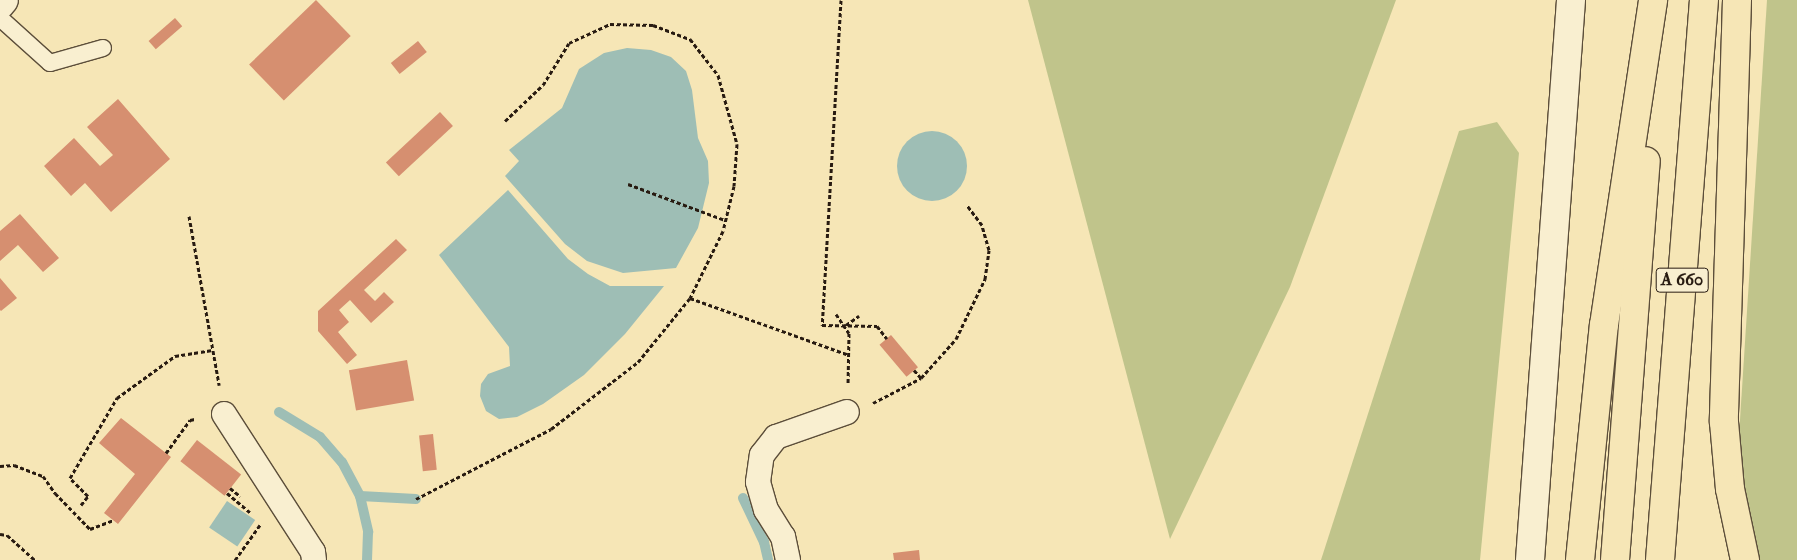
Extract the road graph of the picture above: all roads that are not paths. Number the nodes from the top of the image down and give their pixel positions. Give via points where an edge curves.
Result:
1 (4, 0) edge
2 (1571, 0) edge
3 (1654, 0) edge
4 (1658, 0) edge
5 (1704, 0) edge
6 (1737, 0) edge
7 (0, 5) edge
8 (0, 18) edge
9 (103, 48) dead end
10 (847, 412) road end
11 (224, 414) road end
12 (314, 560) edge
13 (788, 560) edge
14 (1530, 560) edge
15 (1580, 560) edge
16 (1615, 560) edge
17 (1660, 560) edge
18 (1745, 560) edge

1 - 7 street
2 - 14 street
3 - 15 highway via 1604,325
4 - 16 highway, A 660
5 - 17 highway, A 660
6 - 18 highway via 1724,422 1730,489
8 - 9 lane via 50,63
10 - 13 street via 776,438 762,455 758,482 766,510 783,537
11 - 12 street

